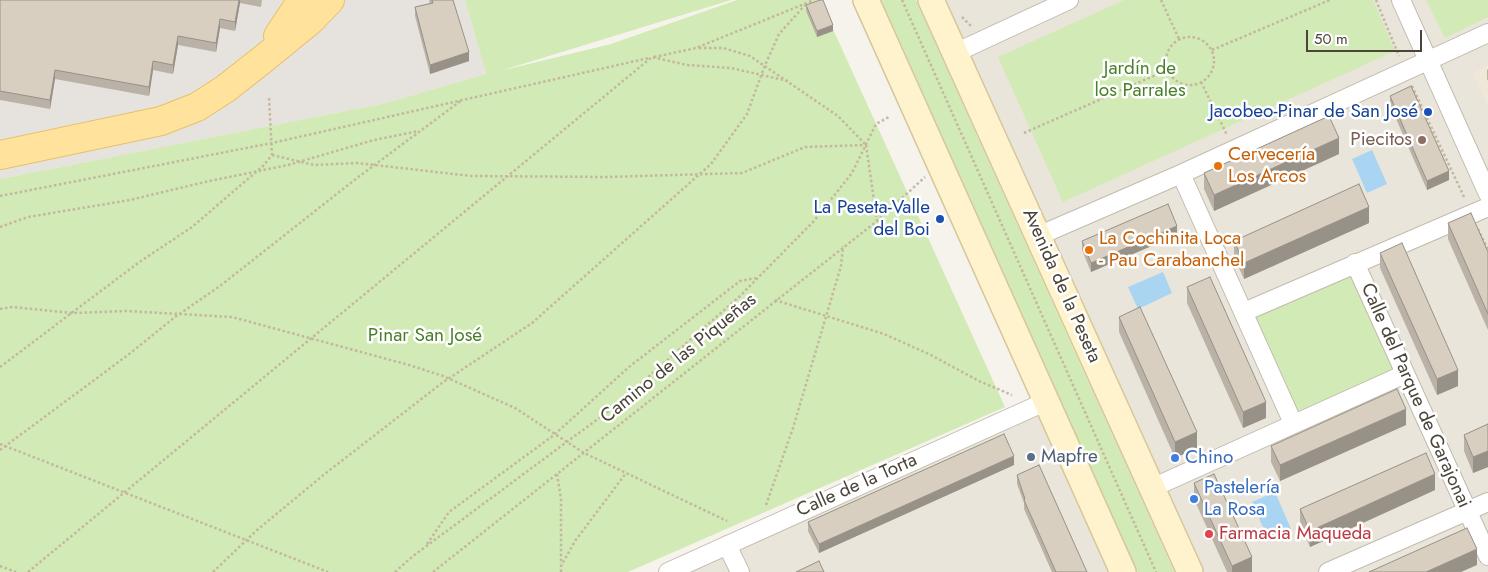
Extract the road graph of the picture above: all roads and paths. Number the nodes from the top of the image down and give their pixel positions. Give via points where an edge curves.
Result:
1 (302, 0) edge
2 (330, 0) edge
3 (814, 0) edge
4 (866, 0) edge
5 (902, 0) edge
6 (931, 0) edge
7 (1069, 0) edge
8 (1161, 0) edge
9 (1330, 0) edge
10 (1376, 0) edge
11 (1400, 0) edge
12 (807, 3) junction
13 (960, 15) dead end
14 (977, 33) dead end
15 (1488, 33) edge
16 (1179, 38) junction
17 (696, 48) junction
18 (1212, 50) junction
19 (955, 53) junction
20 (652, 58) junction
21 (262, 60) junction
22 (1428, 61) junction
23 (1402, 63) dead end
24 (765, 65) junction
25 (1167, 70) junction
26 (761, 76) junction
27 (1409, 79) dead end
28 (788, 80) junction
29 (1201, 82) junction
30 (269, 97) dead end
31 (463, 99) junction
32 (888, 117) dead end
33 (421, 130) junction
34 (1024, 133) dead end
35 (272, 143) junction
36 (866, 145) junction
37 (1234, 149) junction
38 (0, 155) edge
39 (272, 155) junction
40 (298, 161) junction
41 (939, 164) junction
42 (374, 165) junction
43 (255, 172) junction
44 (702, 172) junction
45 (1181, 174) junction
46 (506, 177) junction
47 (1488, 194) edge
48 (0, 196) edge
49 (1468, 205) dead end
50 (1488, 207) edge
51 (877, 220) junction
52 (1477, 226) edge
53 (0, 227) edge
54 (1038, 236) junction
55 (843, 246) junction
56 (1488, 250) edge
57 (1355, 263) junction
58 (757, 278) junction
59 (775, 300) junction
60 (0, 308) edge
61 (1244, 312) junction
62 (73, 313) junction
63 (179, 314) junction
64 (826, 314) junction
65 (311, 338) junction
66 (0, 367) edge
67 (1405, 374) junction
68 (448, 379) junction
69 (1012, 395) dead end
70 (1046, 401) junction
71 (1293, 424) junction
72 (556, 433) junction
73 (568, 441) junction
74 (0, 444) edge
75 (5, 446) junction
76 (0, 450) edge
77 (584, 453) junction
78 (626, 473) junction
79 (557, 474) junction
80 (1152, 488) junction
81 (124, 493) junction
82 (1488, 502) edge
83 (766, 505) dead end
84 (1466, 511) junction
85 (727, 521) dead end
86 (246, 540) junction
87 (728, 545) junction
88 (425, 547) junction
89 (1488, 556) edge
90 (0, 566) edge
91 (561, 566) junction
92 (16, 572) edge
93 (28, 572) edge
94 (214, 572) edge
95 (328, 572) edge
96 (395, 572) edge
97 (433, 572) edge
98 (561, 572) edge
99 (668, 572) edge
100 (740, 572) edge
101 (1123, 572) edge
102 (1156, 572) edge
103 (1190, 572) edge
104 (1328, 572) edge

1 - 21 main road
2 - 21 main road
3 - 12 path
4 - 41 street
5 - 102 path
6 - 19 street, Avenida de la Peseta
7 - 19 street
8 - 16 path
9 - 18 path
10 - 23 path
11 - 22 street
12 - 17 path
12 - 24 path via 780,34
13 - 14 path
15 - 22 street
16 - 18 path via 1202,39
16 - 25 path via 1166,55
17 - 20 path
17 - 24 path via 723,48 750,56
18 - 29 path via 1214,65
19 - 54 street, Avenida de la Peseta
20 - 26 path via 687,65 731,68
20 - 31 path
20 - 46 path
21 - 38 main road via 197,107 161,122
22 - 37 street
22 - 47 street
24 - 26 path
24 - 28 path
25 - 29 path via 1186,85
25 - 34 path
26 - 28 path
26 - 44 path via 747,114
27 - 49 path
28 - 36 path via 838,116
29 - 37 path
30 - 35 path
31 - 33 path
31 - 35 path
32 - 36 path, Camino de las Piqueñas via 876,124
33 - 40 path
33 - 42 path
35 - 39 path
35 - 48 path
36 - 44 path via 805,147 742,172
36 - 51 path
36 - 58 path, Camino de las Piqueñas via 852,173 813,222
37 - 45 street
39 - 40 path
39 - 43 path
40 - 42 path via 314,165
40 - 43 path
41 - 51 path, Camino de las Piqueñas
41 - 70 street
42 - 46 path
42 - 63 path via 220,286
43 - 53 path via 130,200 28,217
43 - 62 path via 192,227 138,262
44 - 46 path via 607,177
44 - 68 path via 532,323
45 - 54 street
45 - 61 street
46 - 65 path
50 - 57 street
51 - 55 path, Camino de las Piqueñas
52 - 56 path
54 - 80 street, Avenida de la Peseta
55 - 59 path, Camino de las Piqueñas
55 - 64 path via 841,266
57 - 61 street
57 - 67 street, Calle del Parque de Garajonai
58 - 72 path via 740,281 629,367
58 - 73 path, Camino de las Piqueñas via 614,407
59 - 64 path
59 - 77 path, Camino de las Piqueñas
60 - 62 path
61 - 71 street
62 - 63 path
62 - 66 path
63 - 65 path via 232,317
63 - 75 path
64 - 69 path via 884,334
64 - 83 path via 793,428
65 - 68 path
65 - 81 path
67 - 71 street
67 - 84 street, Calle del Parque de Garajonai
68 - 72 path via 515,408
68 - 86 path via 326,473
70 - 87 street, Calle de la Torta
70 - 101 street
71 - 80 street
72 - 73 path
72 - 88 path via 450,512
73 - 77 path
73 - 88 path, Camino de las Piqueñas
74 - 75 path
75 - 76 path
75 - 81 path
77 - 78 path
77 - 79 path, Camino de las Piqueñas
78 - 85 path
78 - 91 path
79 - 91 path via 561,499
79 - 97 path, Camino de las Piqueñas
80 - 103 street, Avenida de la Peseta
81 - 86 path
81 - 93 path
82 - 84 street
84 - 89 street, Calle del Parque de Garajonai
84 - 104 street
86 - 94 path
86 - 95 path
87 - 99 street, Calle de la Torta
87 - 100 street
88 - 96 path, Camino de las Piqueñas
90 - 92 path
91 - 98 path

